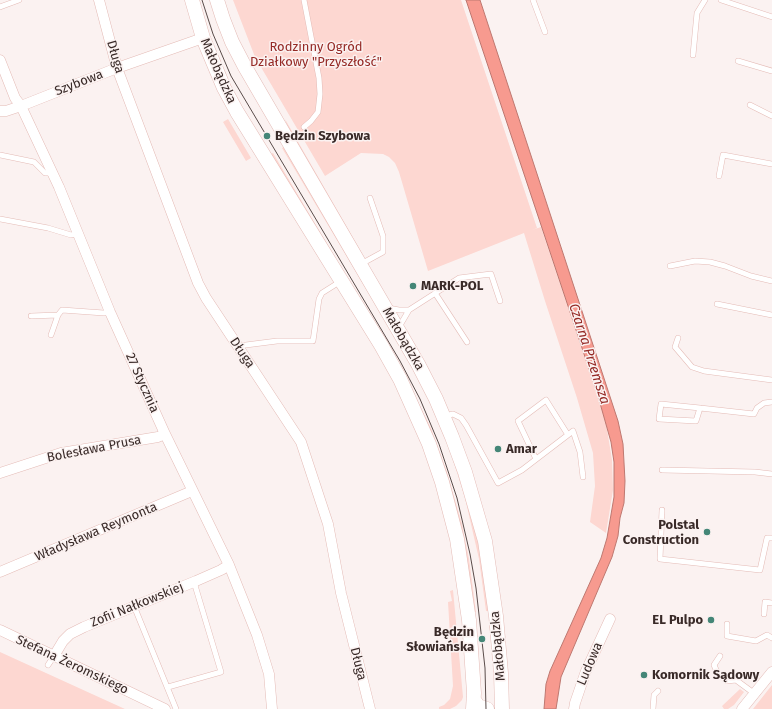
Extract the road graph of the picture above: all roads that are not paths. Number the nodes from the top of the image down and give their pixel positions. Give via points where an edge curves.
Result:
1 (19, 0) edge
2 (99, 0) edge
3 (192, 0) edge
4 (217, 0) edge
5 (304, 0) edge
6 (533, 0) edge
7 (705, 0) edge
8 (721, 0) edge
9 (0, 7) edge
10 (772, 16) edge
11 (545, 32) dead end
12 (203, 38) junction
13 (694, 55) dead end
14 (0, 60) edge
15 (738, 61) dead end
16 (117, 68) junction
17 (772, 71) edge
18 (750, 105) dead end
19 (21, 106) junction
20 (0, 111) edge
21 (772, 116) edge
22 (304, 127) dead end
23 (0, 155) edge
24 (772, 164) edge
25 (52, 173) junction
26 (719, 176) dead end
27 (370, 198) dead end
28 (0, 219) edge
29 (77, 234) junction
30 (360, 265) junction
31 (670, 266) dead end
32 (341, 281) junction
33 (772, 281) edge
34 (435, 293) junction
35 (500, 301) dead end
36 (717, 304) dead end
37 (385, 306) junction
38 (409, 310) junction
39 (110, 312) junction
40 (58, 315) junction
41 (772, 315) edge
42 (31, 316) dead end
43 (398, 330) junction
44 (51, 335) dead end
45 (678, 338) dead end
46 (466, 342) dead end
47 (238, 346) junction
48 (772, 380) edge
49 (772, 402) edge
50 (700, 408) junction
51 (444, 416) junction
52 (165, 434) junction
53 (568, 435) junction
54 (536, 459) junction
55 (1, 469) edge
56 (662, 470) dead end
57 (772, 474) edge
58 (583, 477) dead end
59 (192, 491) junction
60 (662, 510) dead end
61 (772, 538) edge
62 (229, 565) junction
63 (0, 572) edge
64 (194, 582) junction
65 (772, 603) edge
66 (134, 606) junction
67 (764, 614) dead end
68 (610, 619) dead end
69 (727, 624) dead end
70 (0, 630) edge
71 (772, 638) edge
72 (720, 656) dead end
73 (51, 660) junction
74 (772, 672) edge
75 (168, 687) junction
76 (658, 691) dead end
77 (755, 694) junction
78 (502, 704) edge
79 (473, 705) edge
80 (165, 709) edge
81 (176, 709) edge
82 (272, 709) edge
83 (370, 709) edge
84 (487, 709) edge
85 (491, 709) edge
86 (574, 709) edge
87 (653, 709) edge
88 (742, 709) edge

1 - 9 lane
2 - 16 street, Długa
3 - 12 street, Małobądzka
4 - 30 street, Małobądzka via 232,42 245,67
5 - 22 lane via 320,94 318,112
6 - 11 lane
7 - 13 lane via 697,13
8 - 10 lane
12 - 16 street, Szybowa
12 - 32 street, Małobądzka via 237,112
14 - 19 street, 27 Stycznia via 15,98
15 - 17 lane
16 - 19 street, Szybowa
16 - 47 street, Długa via 198,283
18 - 21 lane
19 - 20 street, Szybowa
19 - 25 street, 27 Stycznia
23 - 25 lane via 34,162 45,173
24 - 26 lane via 723,155
25 - 29 street, 27 Stycznia
27 - 30 lane via 383,236 383,252
28 - 29 lane
29 - 39 street, 27 Stycznia
30 - 37 street, Małobądzka
31 - 33 lane via 695,261 710,262
32 - 47 lane via 322,293 319,299 313,341 277,341
32 - 79 street, Małobądzka via 400,379 429,444 442,483 457,539 467,600
34 - 35 lane via 459,278 491,274
34 - 38 lane
34 - 46 lane
36 - 41 lane
37 - 38 lane via 392,310
37 - 43 street, Małobądzka
38 - 43 lane
39 - 40 lane via 62,310
39 - 52 street, 27 Stycznia
40 - 42 lane
40 - 44 lane
43 - 51 street, Małobądzka
45 - 48 lane via 675,347 692,367 704,371
47 - 83 street, Długa via 301,442 328,524 341,593
49 - 50 lane via 764,403 754,414
50 - 50 lane via 661,404 659,419 696,421
51 - 54 lane via 453,414 461,418 498,483
51 - 78 street, Małobądzka via 465,472 484,541 496,616
52 - 55 street, Bolesława Prusa via 61,452
52 - 59 street, 27 Stycznia
53 - 54 lane
53 - 54 lane via 546,400 518,421
53 - 58 lane via 573,431 580,452
56 - 57 lane
59 - 62 street, 27 Stycznia
59 - 63 street, Władysława Reymonta
60 - 61 lane via 660,559 760,570 767,538
62 - 64 street, Zofii Nałkowskiej
62 - 82 street, 27 Stycznia via 257,635 269,674
64 - 66 street, Zofii Nałkowskiej
64 - 75 lane via 221,672
65 - 67 lane via 764,602
66 - 73 street, Zofii Nałkowskiej via 70,634
66 - 75 lane
68 - 86 street, Ludowa via 586,671
69 - 71 lane via 728,636 756,641 767,635
70 - 73 street, Stefana Żeromskiego
72 - 77 lane via 714,665 717,672 727,681 736,680
73 - 80 street, Stefana Żeromskiego
74 - 77 street
75 - 81 lane
76 - 87 lane via 654,695
77 - 88 street
78 - 85 street
79 - 84 street

